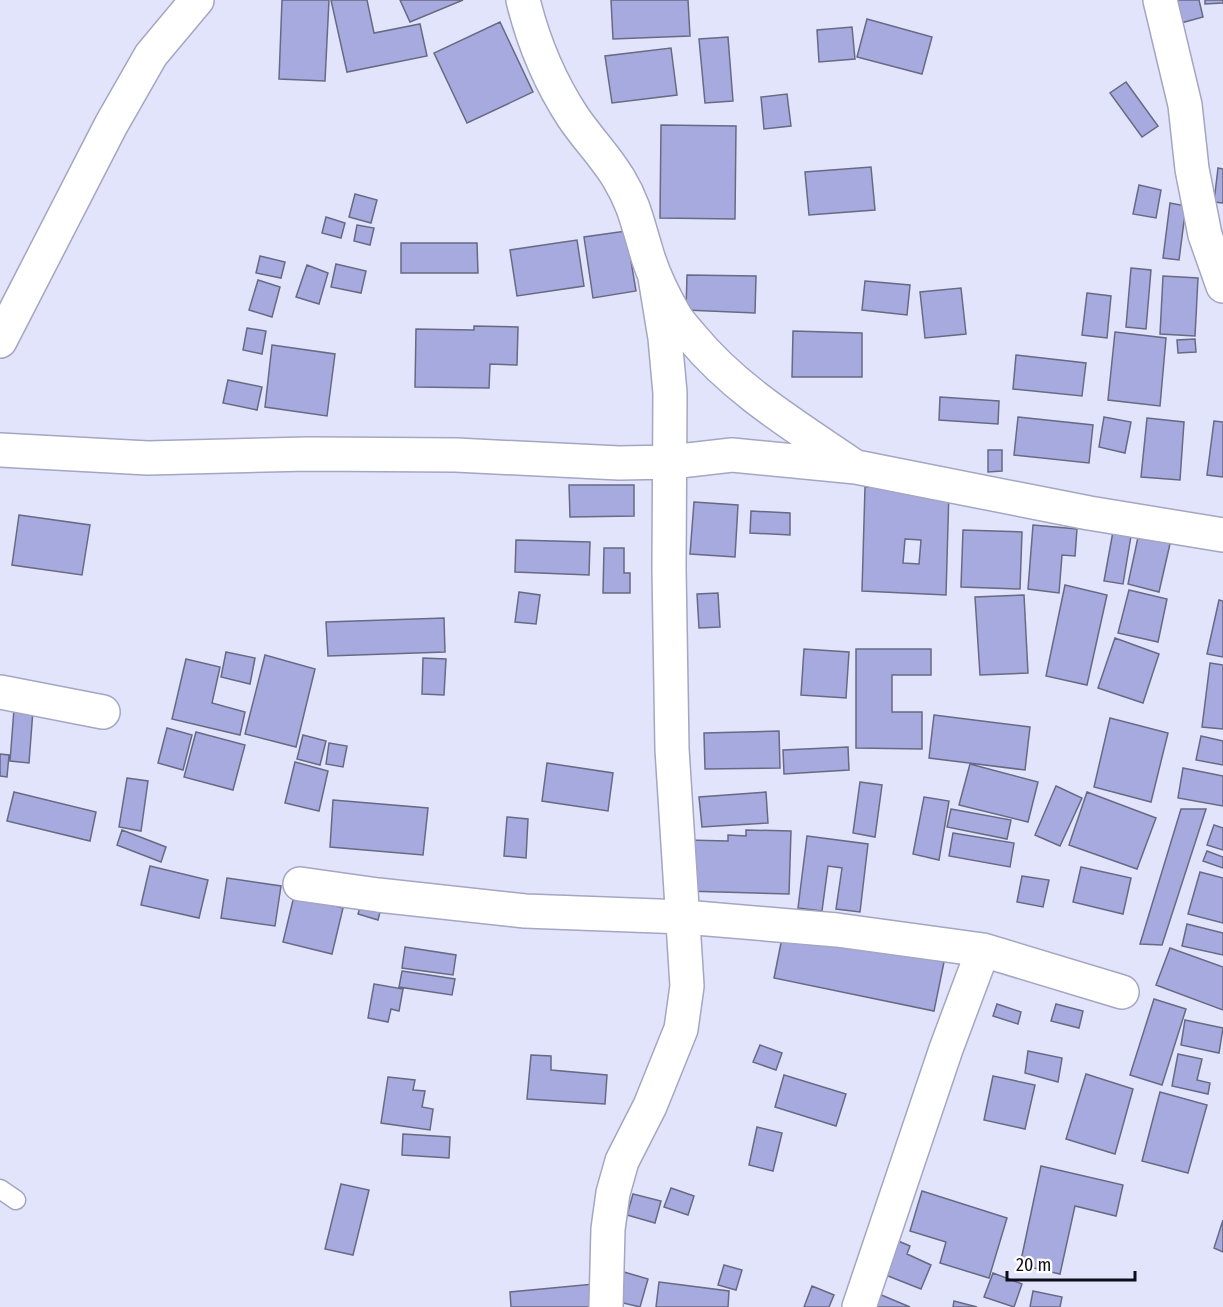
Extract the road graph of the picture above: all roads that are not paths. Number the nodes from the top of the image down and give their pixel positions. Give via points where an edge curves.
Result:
1 (197, 0) edge
2 (523, 0) edge
3 (1160, 0) edge
4 (655, 277) junction
5 (1223, 286) edge
6 (0, 341) edge
7 (0, 450) edge
8 (671, 462) junction
9 (856, 467) junction
10 (1223, 535) edge
11 (0, 692) edge
12 (103, 712) dead end
13 (300, 884) dead end
14 (684, 916) junction
15 (983, 950) junction
16 (1122, 992) dead end
17 (0, 1189) edge
18 (15, 1200) dead end
19 (606, 1307) edge
20 (859, 1307) edge

1 - 6 street via 152,55 111,125
2 - 4 street via 542,59 558,90 629,198
3 - 5 street via 1185,105 1205,235
4 - 8 street via 670,393
4 - 9 street via 675,316 729,375
7 - 8 street via 148,458 456,454
8 - 9 street via 732,455
8 - 14 street via 672,749
9 - 10 street
11 - 12 street
13 - 14 street via 525,911
14 - 15 street via 837,930
14 - 19 street via 687,986 681,1029 650,1106 622,1161 613,1193
15 - 16 street
15 - 20 street
17 - 18 lane

